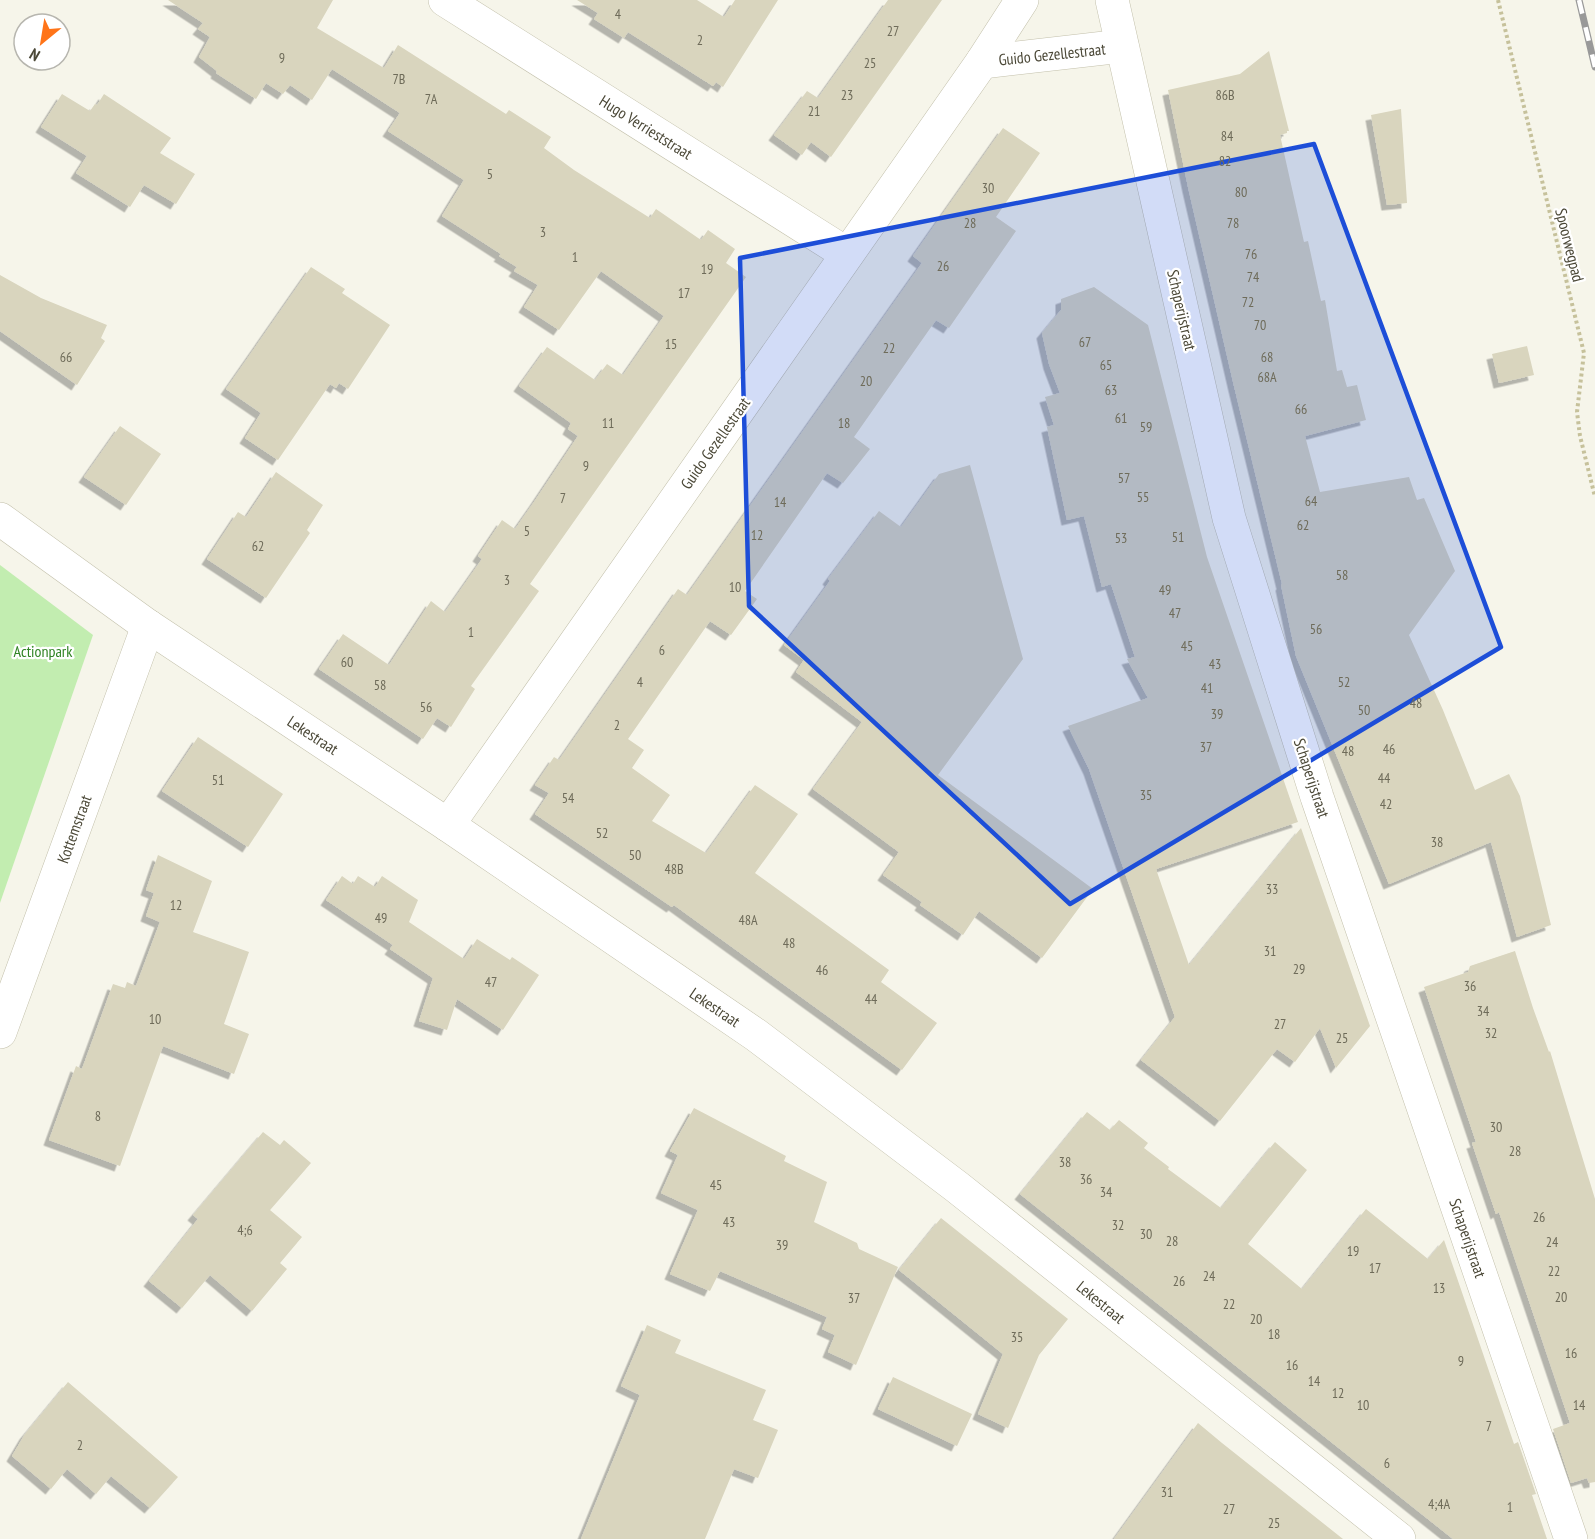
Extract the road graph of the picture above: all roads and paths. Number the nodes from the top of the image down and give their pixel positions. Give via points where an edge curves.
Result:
1 (445, 0) edge
2 (1022, 0) edge
3 (1112, 0) edge
4 (1498, 0) edge
5 (1122, 46) junction
6 (982, 62) junction
7 (847, 254) junction
8 (1595, 497) edge
9 (0, 519) edge
10 (148, 627) junction
11 (448, 825) junction
12 (0, 1032) edge
13 (1399, 1539) edge
14 (1571, 1539) edge

1 - 7 street, Hugo Verrieststraat
2 - 6 street, Guido Gezellestraat
3 - 5 street, Schaperijstraat
4 - 8 path, Spoorwegpad via 1584,353 1577,412
5 - 6 street, Guido Gezellestraat
5 - 14 street, Schaperijstraat via 1229,518 1317,797
6 - 7 street, Guido Gezellestraat
7 - 11 street, Guido Gezellestraat
9 - 10 street, Lekestraat
10 - 11 street, Lekestraat
10 - 12 street, Kottemstraat
11 - 13 street, Lekestraat via 756,1035 957,1187

